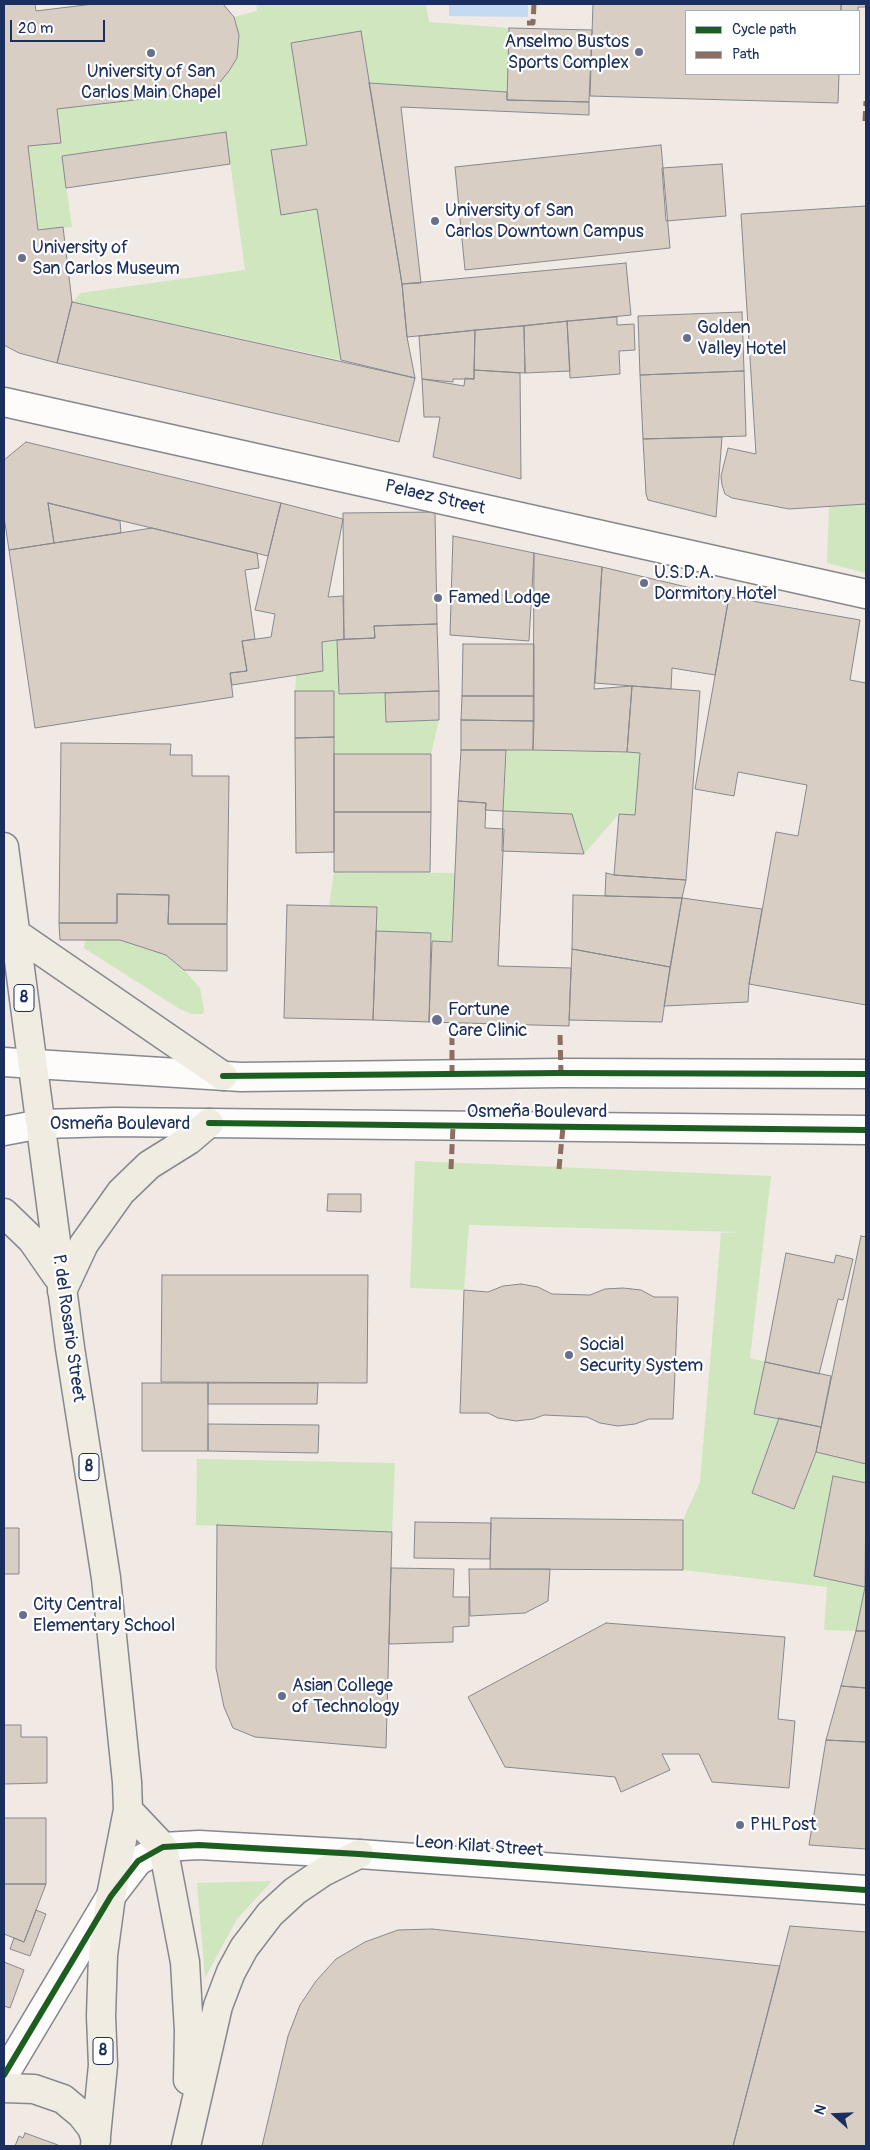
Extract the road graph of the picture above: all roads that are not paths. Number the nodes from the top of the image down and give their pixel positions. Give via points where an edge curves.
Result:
1 (4, 402) edge
2 (866, 594) edge
3 (4, 846) edge
4 (15, 933) junction
5 (4, 1062) edge
6 (32, 1064) junction
7 (866, 1074) edge
8 (223, 1076) junction
9 (209, 1123) junction
10 (41, 1124) junction
11 (866, 1130) edge
12 (4, 1131) edge
13 (4, 1213) edge
14 (61, 1286) junction
15 (128, 1810) junction
16 (164, 1847) junction
17 (359, 1854) junction
18 (866, 1890) edge
19 (111, 1896) junction
20 (4, 2075) edge
21 (4, 2088) edge
22 (96, 2143) edge
23 (185, 2146) edge

1 - 2 street, Pelaez Street
3 - 4 main road, P. del Rosario Street / 8
4 - 6 main road, P. del Rosario Street / 8
4 - 8 main road
5 - 6 street
6 - 8 street
6 - 10 main road, P. del Rosario Street / 8
7 - 8 street
9 - 10 street, Osmeña Boulevard
9 - 11 street, Osmeña Boulevard
9 - 14 main road via 149,1165 121,1192 84,1244
10 - 12 street, Osmeña Boulevard
10 - 14 main road, P. del Rosario Street / 8
13 - 14 main road via 32,1240
14 - 15 main road, P. del Rosario Street / 8 via 106,1578
15 - 16 main road
15 - 19 main road, 8
16 - 17 street, Leon Kilat Street via 199,1845
16 - 19 street, Leon Kilat Street via 138,1862
16 - 23 main road via 185,1962 189,2031
17 - 18 street, Leon Kilat Street
17 - 23 main road via 310,1880 282,1902 244,1948 218,2006
19 - 20 street, Leon Kilat Street
19 - 22 main road, 8 via 103,1955 103,2065
21 - 22 main road via 34,2089 63,2099 92,2128

